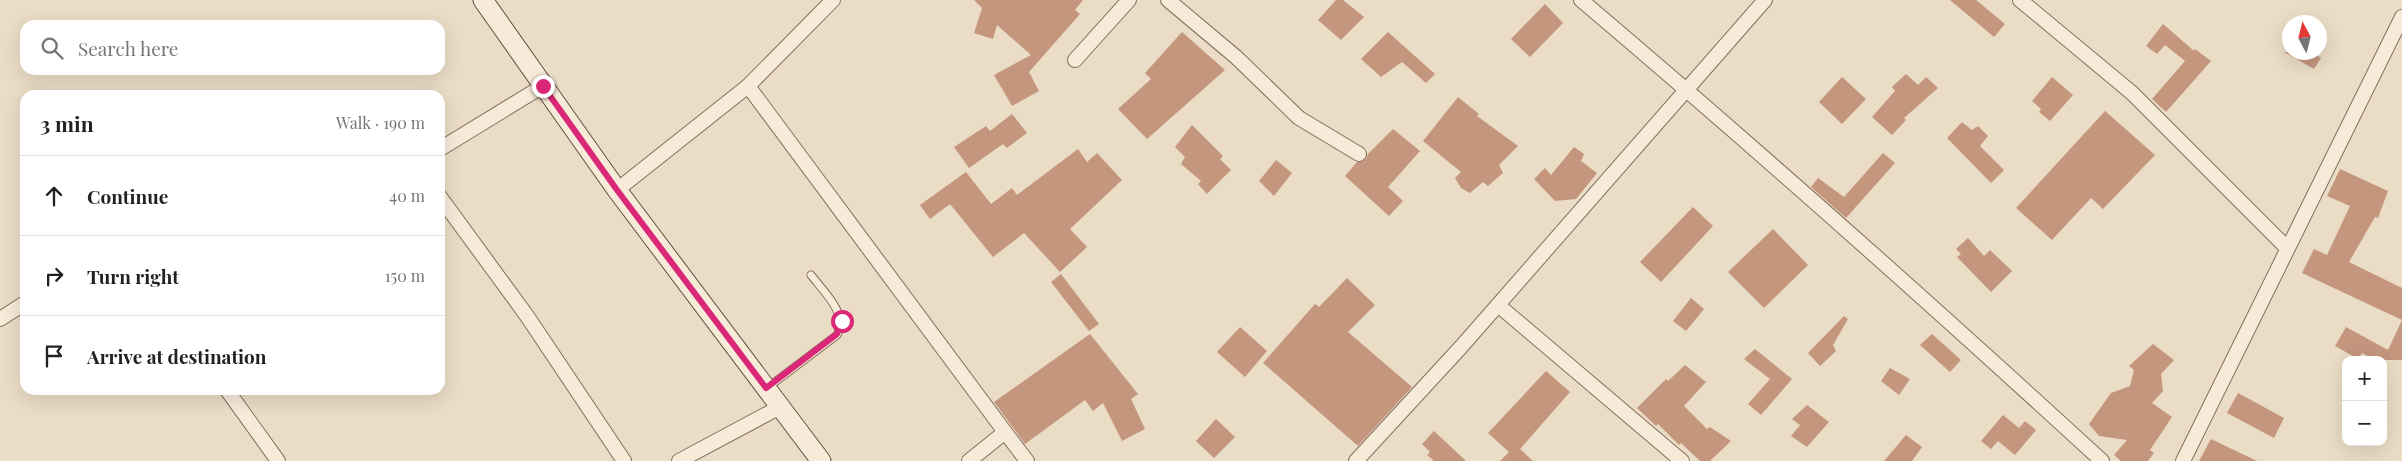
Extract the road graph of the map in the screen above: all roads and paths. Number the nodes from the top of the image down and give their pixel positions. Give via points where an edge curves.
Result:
1 (483, 0) edge
2 (833, 0) edge
3 (1129, 0) edge
4 (1168, 0) edge
5 (1581, 0) edge
6 (1765, 0) edge
7 (2020, 0) edge
8 (2402, 17) edge
9 (1075, 60) dead end
10 (543, 86) junction
11 (748, 86) junction
12 (1687, 90) junction
13 (445, 146) edge
14 (1359, 154) dead end
15 (617, 190) junction
16 (445, 204) edge
17 (2287, 248) junction
18 (811, 275) dead end
19 (20, 305) edge
20 (1498, 305) junction
21 (0, 319) edge
22 (766, 388) junction
23 (231, 395) edge
24 (780, 407) junction
25 (1005, 432) junction
26 (276, 460) edge
27 (817, 460) edge
28 (624, 461) edge
29 (679, 461) edge
30 (969, 461) edge
31 (1027, 461) edge
32 (1356, 461) edge
33 (1682, 461) edge
34 (2102, 461) edge
35 (2183, 461) edge

1 - 10 street
2 - 11 street
3 - 9 street
4 - 14 street via 1236,57 1299,118
5 - 12 street
6 - 12 street
7 - 17 street via 2132,93
8 - 17 street
10 - 13 street
10 - 15 street
11 - 15 street
11 - 25 street
12 - 20 street
12 - 34 street
15 - 22 street
16 - 28 street
17 - 35 street
18 - 22 lane via 838,312 841,327 837,334
19 - 21 street
20 - 32 street
20 - 33 street
22 - 24 street
23 - 26 street
24 - 27 street
24 - 29 street
25 - 30 street
25 - 31 street

